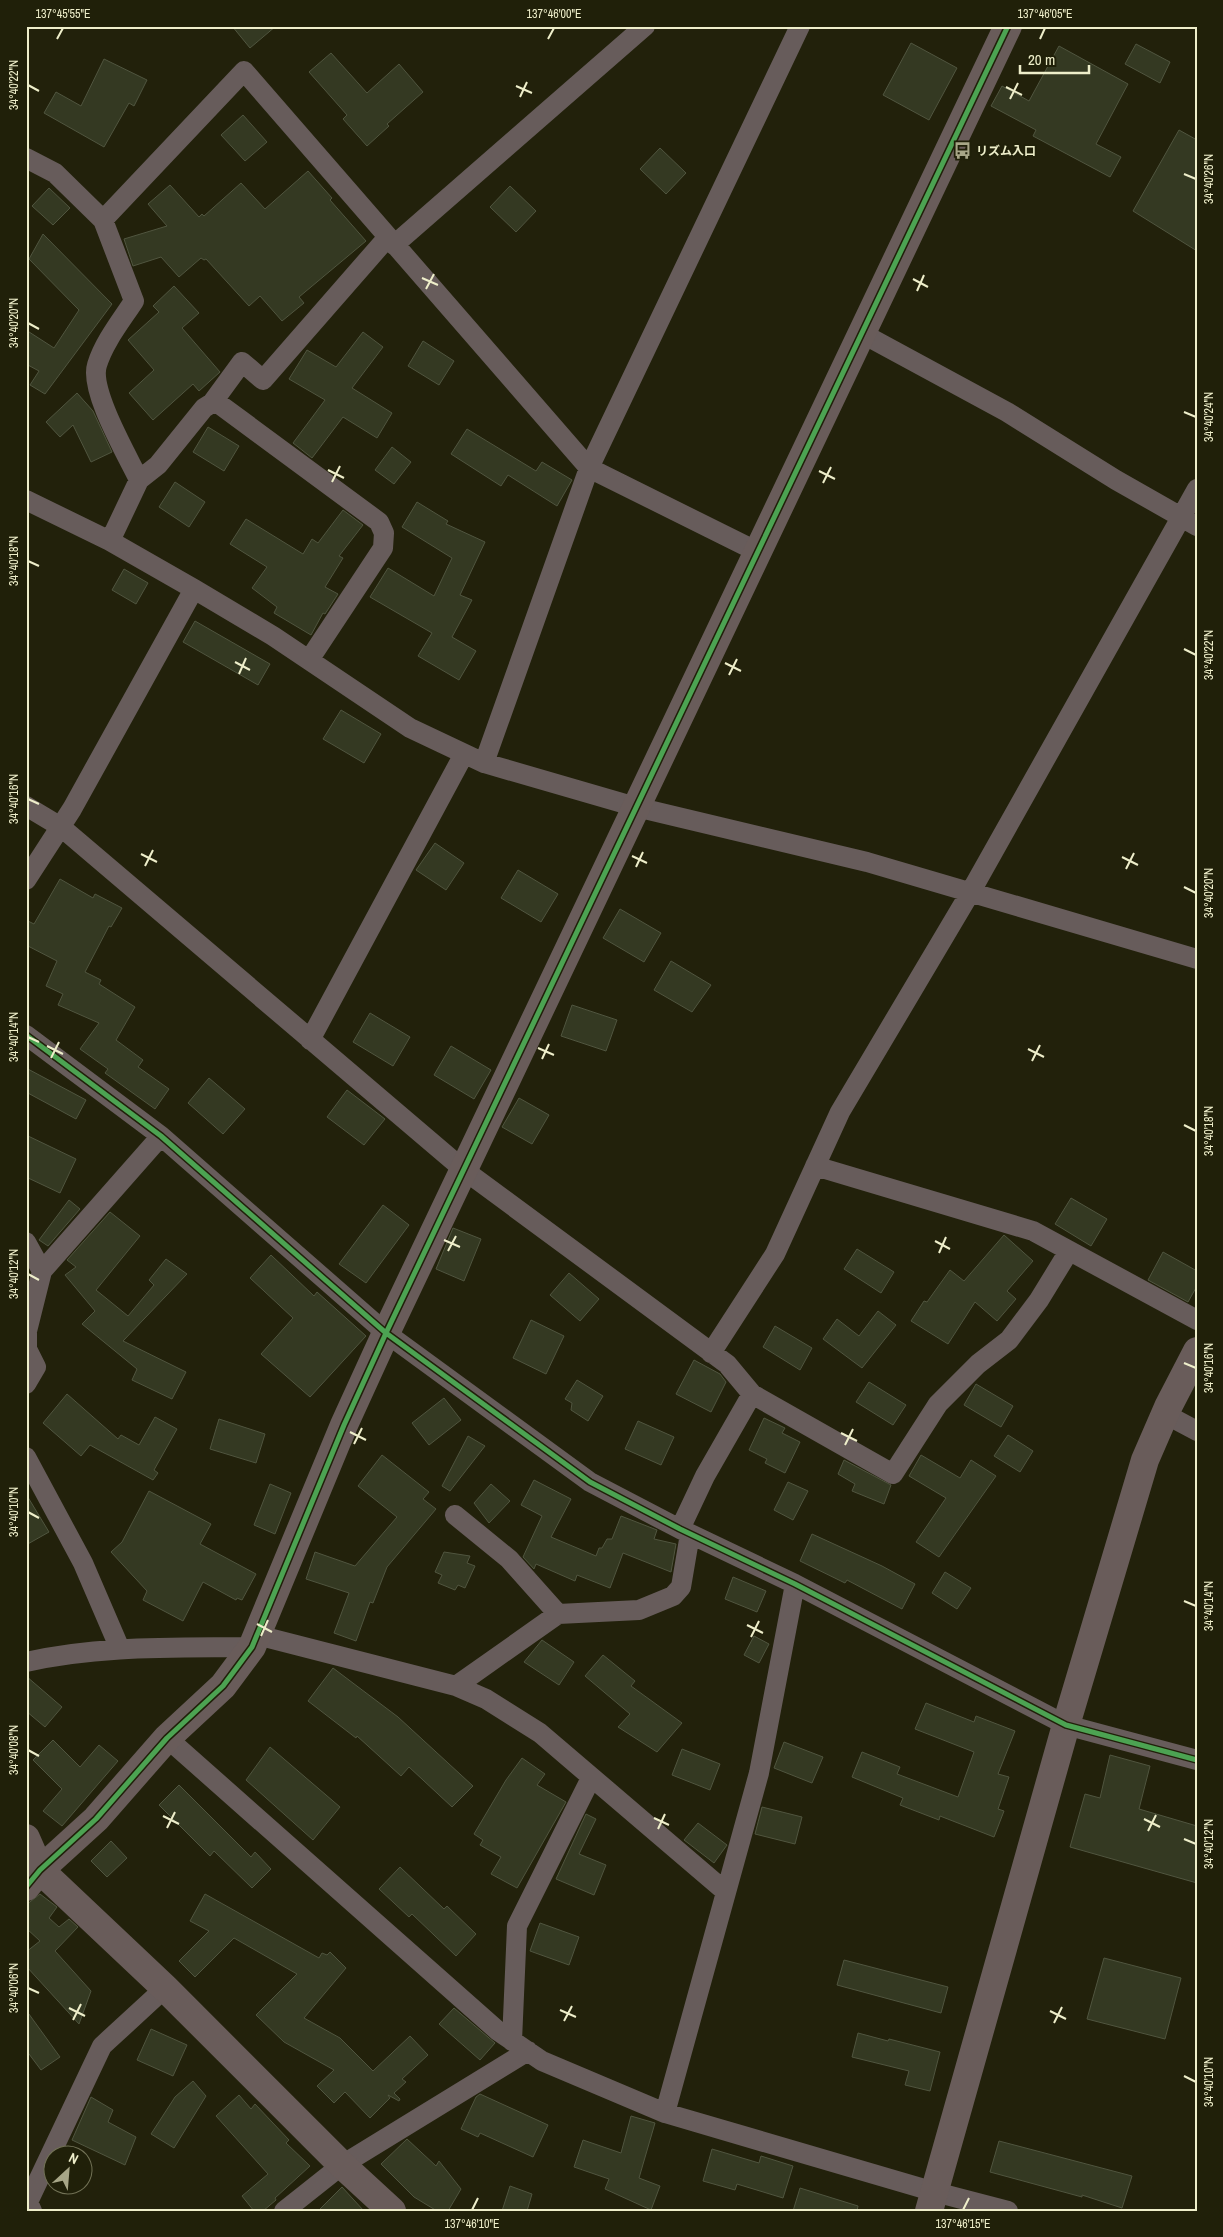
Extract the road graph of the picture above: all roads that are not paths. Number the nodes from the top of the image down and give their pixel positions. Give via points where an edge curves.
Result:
1 (646, 26) edge
2 (800, 26) edge
3 (1008, 26) edge
4 (26, 158) edge
5 (103, 220) junction
6 (391, 241) junction
7 (863, 334) junction
8 (212, 403) junction
9 (589, 468) junction
10 (139, 480) junction
11 (1197, 489) edge
12 (26, 500) edge
13 (1189, 521) edge
14 (110, 541) junction
15 (758, 552) junction
16 (194, 588) junction
17 (309, 660) junction
18 (464, 754) junction
19 (484, 763) junction
20 (26, 806) edge
21 (636, 807) junction
22 (61, 827) junction
23 (26, 880) edge
24 (970, 893) junction
25 (1197, 959) edge
26 (26, 1036) edge
27 (310, 1040) junction
28 (161, 1136) junction
29 (815, 1166) junction
30 (464, 1170) junction
31 (26, 1242) edge
32 (1069, 1251) junction
33 (42, 1271) junction
34 (1197, 1320) edge
35 (386, 1333) junction
36 (1197, 1351) edge
37 (711, 1353) junction
38 (26, 1384) edge
39 (752, 1394) junction
40 (1165, 1414) junction
41 (1197, 1431) edge
42 (26, 1458) edge
43 (455, 1515) dead end
44 (685, 1532) junction
45 (795, 1584) junction
46 (558, 1614) junction
47 (254, 1641) junction
48 (120, 1649) junction
49 (26, 1662) edge
50 (456, 1686) junction
51 (1066, 1725) junction
52 (167, 1738) junction
53 (1197, 1760) edge
54 (591, 1778) junction
55 (26, 1838) edge
56 (33, 1878) edge
57 (726, 1892) junction
58 (164, 1988) junction
59 (520, 2046) junction
60 (665, 2113) junction
61 (342, 2165) junction
62 (932, 2201) edge
63 (32, 2211) edge
64 (284, 2211) edge
65 (392, 2211) edge
66 (1008, 2211) edge

1 - 6 street
2 - 9 street
3 - 7 street
4 - 5 street via 55,173
5 - 6 street via 244,70
5 - 10 street via 134,301 96,366 100,399
6 - 8 street via 263,380 242,362
6 - 9 street
7 - 13 street via 1007,412
7 - 15 street
8 - 10 street via 204,408 158,465
8 - 17 street via 219,404 379,522 384,533 383,548
9 - 15 street
9 - 19 street
10 - 14 street
11 - 13 street
12 - 14 street
13 - 24 street
14 - 16 street
15 - 21 street
16 - 17 street
16 - 22 street
17 - 18 street via 410,728
18 - 19 street
18 - 27 street
19 - 21 street
20 - 22 street
21 - 24 street via 867,862
21 - 30 street
22 - 23 street
22 - 27 street
24 - 25 street
24 - 29 street via 840,1112
26 - 28 street
27 - 30 street
28 - 33 street
28 - 35 street
29 - 32 street via 1033,1232
29 - 37 street via 775,1254
30 - 35 street
30 - 37 street
31 - 33 street
32 - 34 street
32 - 39 street via 1039,1300 1009,1340 971,1370 938,1404 893,1474
33 - 38 street via 27,1332 27,1349 36,1367
35 - 44 street via 590,1482
35 - 47 street
36 - 40 street
37 - 39 street via 727,1364
39 - 44 street via 705,1476
40 - 41 street
40 - 51 street via 1145,1460
42 - 48 street via 83,1563
43 - 46 street via 509,1559
44 - 45 street
44 - 46 street via 681,1587 673,1596 639,1610
45 - 51 street
45 - 57 street via 759,1773
46 - 50 street
47 - 48 street
47 - 50 street
47 - 52 street via 223,1686
48 - 49 street via 51,1656
50 - 54 street via 486,1699 540,1733
51 - 53 street
51 - 62 street
52 - 56 street via 96,1819
52 - 59 street via 498,2031
54 - 57 street
54 - 59 street via 517,1926
55 - 56 street
56 - 58 street
57 - 60 street
58 - 61 street
58 - 63 street via 102,2046 28,2202
59 - 60 street via 542,2061
59 - 61 street
60 - 62 street
61 - 64 street
61 - 65 street
62 - 66 street

